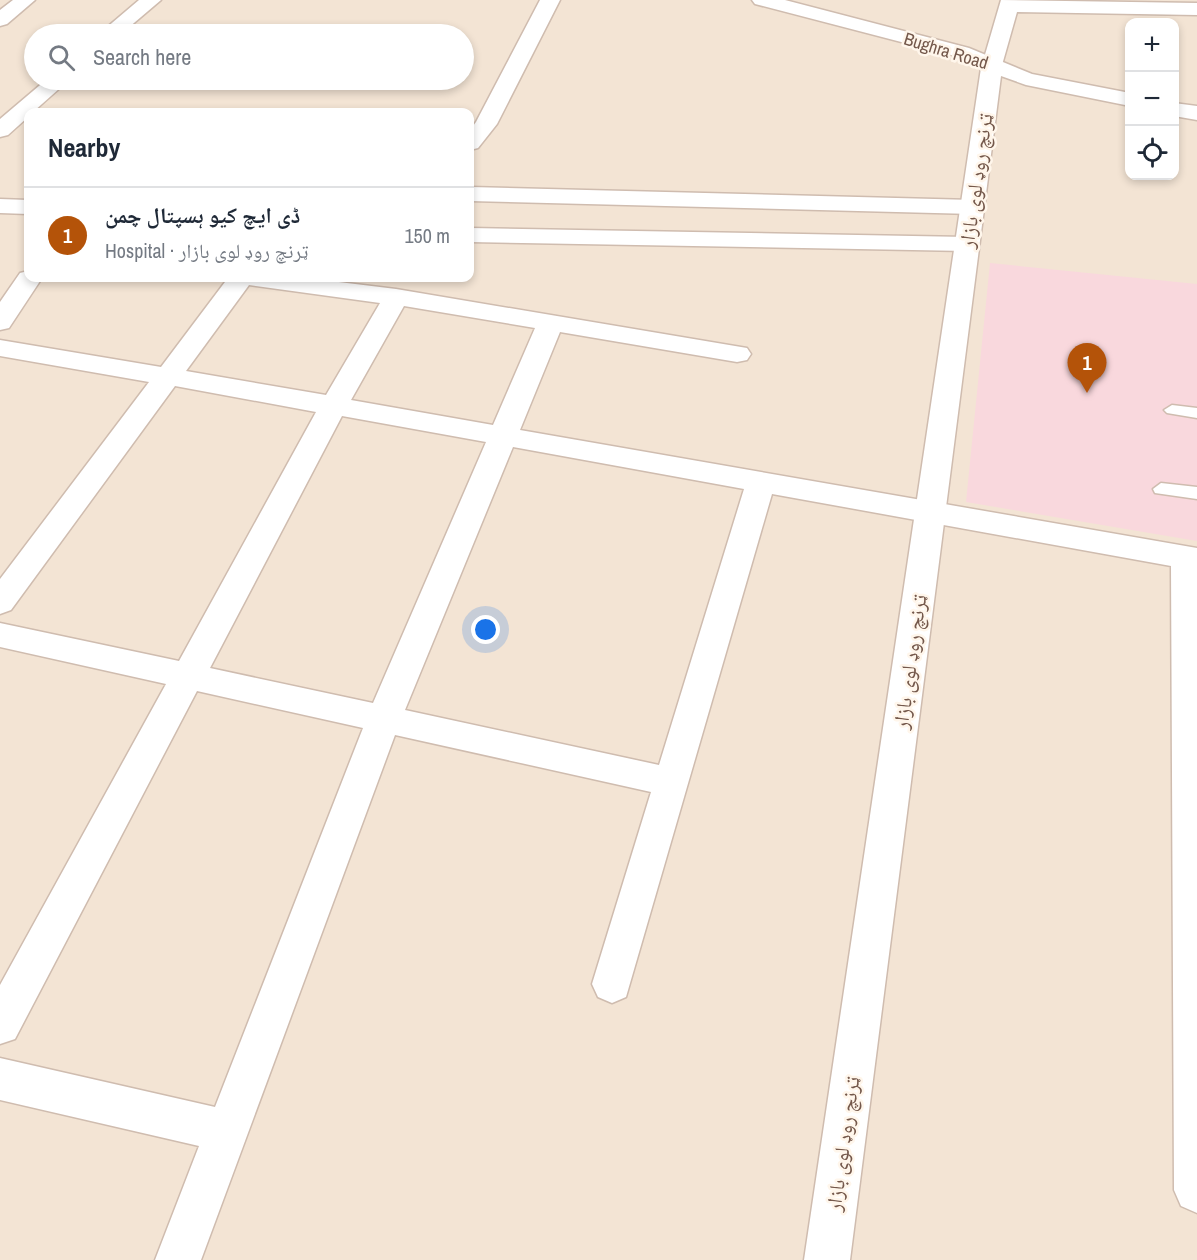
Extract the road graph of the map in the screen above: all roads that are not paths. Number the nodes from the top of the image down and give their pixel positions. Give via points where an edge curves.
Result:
1 (25, 0) edge
2 (151, 0) edge
3 (549, 0) edge
4 (762, 0) edge
5 (1010, 3) edge
6 (1197, 9) edge
7 (0, 20) edge
8 (121, 24) edge
9 (992, 65) junction
10 (46, 90) edge
11 (1125, 99) edge
12 (26, 108) edge
13 (24, 109) edge
14 (1179, 110) edge
15 (1197, 113) edge
16 (0, 130) edge
17 (474, 138) edge
18 (474, 194) edge
19 (0, 206) edge
20 (24, 207) edge
21 (973, 207) junction
22 (474, 235) edge
23 (968, 244) junction
24 (26, 282) edge
25 (238, 282) edge
26 (296, 282) edge
27 (384, 290) edge
28 (0, 322) edge
29 (550, 324) junction
30 (0, 348) edge
31 (737, 354) dead end
32 (168, 376) junction
33 (334, 405) junction
34 (1172, 410) dead end
35 (1197, 413) edge
36 (505, 434) junction
37 (761, 482) junction
38 (1161, 489) dead end
39 (1197, 494) edge
40 (930, 513) junction
41 (1192, 558) edge
42 (0, 602) edge
43 (0, 635) edge
44 (187, 676) junction
45 (384, 719) junction
46 (671, 782) junction
47 (612, 984) dead end
48 (0, 1025) edge
49 (0, 1079) edge
50 (227, 1131) junction
51 (1197, 1190) edge
52 (178, 1260) edge
53 (827, 1260) edge

1 - 7 street
2 - 8 street
3 - 17 street via 486,124
4 - 9 street, Bughra Road via 962,52
5 - 6 street
5 - 9 street, ټرنچ روډ لوی بازار
9 - 11 street, Bughra Road via 1026,79
9 - 21 street, ټرنچ روډ لوی بازار
10 - 12 street
13 - 16 street
14 - 15 street
18 - 21 street
19 - 20 street
21 - 23 street, ټرنچ روډ لوی بازار
22 - 23 street
23 - 40 street, ټرنچ روډ لوی بازار
24 - 28 street
25 - 32 street
26 - 27 street
27 - 29 street
27 - 33 street
29 - 31 street
29 - 36 street
30 - 32 street
32 - 33 street
32 - 42 street
33 - 36 street
33 - 44 street
34 - 35 lane
36 - 37 street
36 - 45 street
37 - 40 street
37 - 46 street
38 - 39 lane
40 - 41 street
40 - 53 street, ټرنچ روډ لوی بازار
41 - 51 street
43 - 44 street
44 - 45 street
44 - 48 street
45 - 46 street
45 - 50 street
46 - 47 street
49 - 50 street
50 - 52 street

